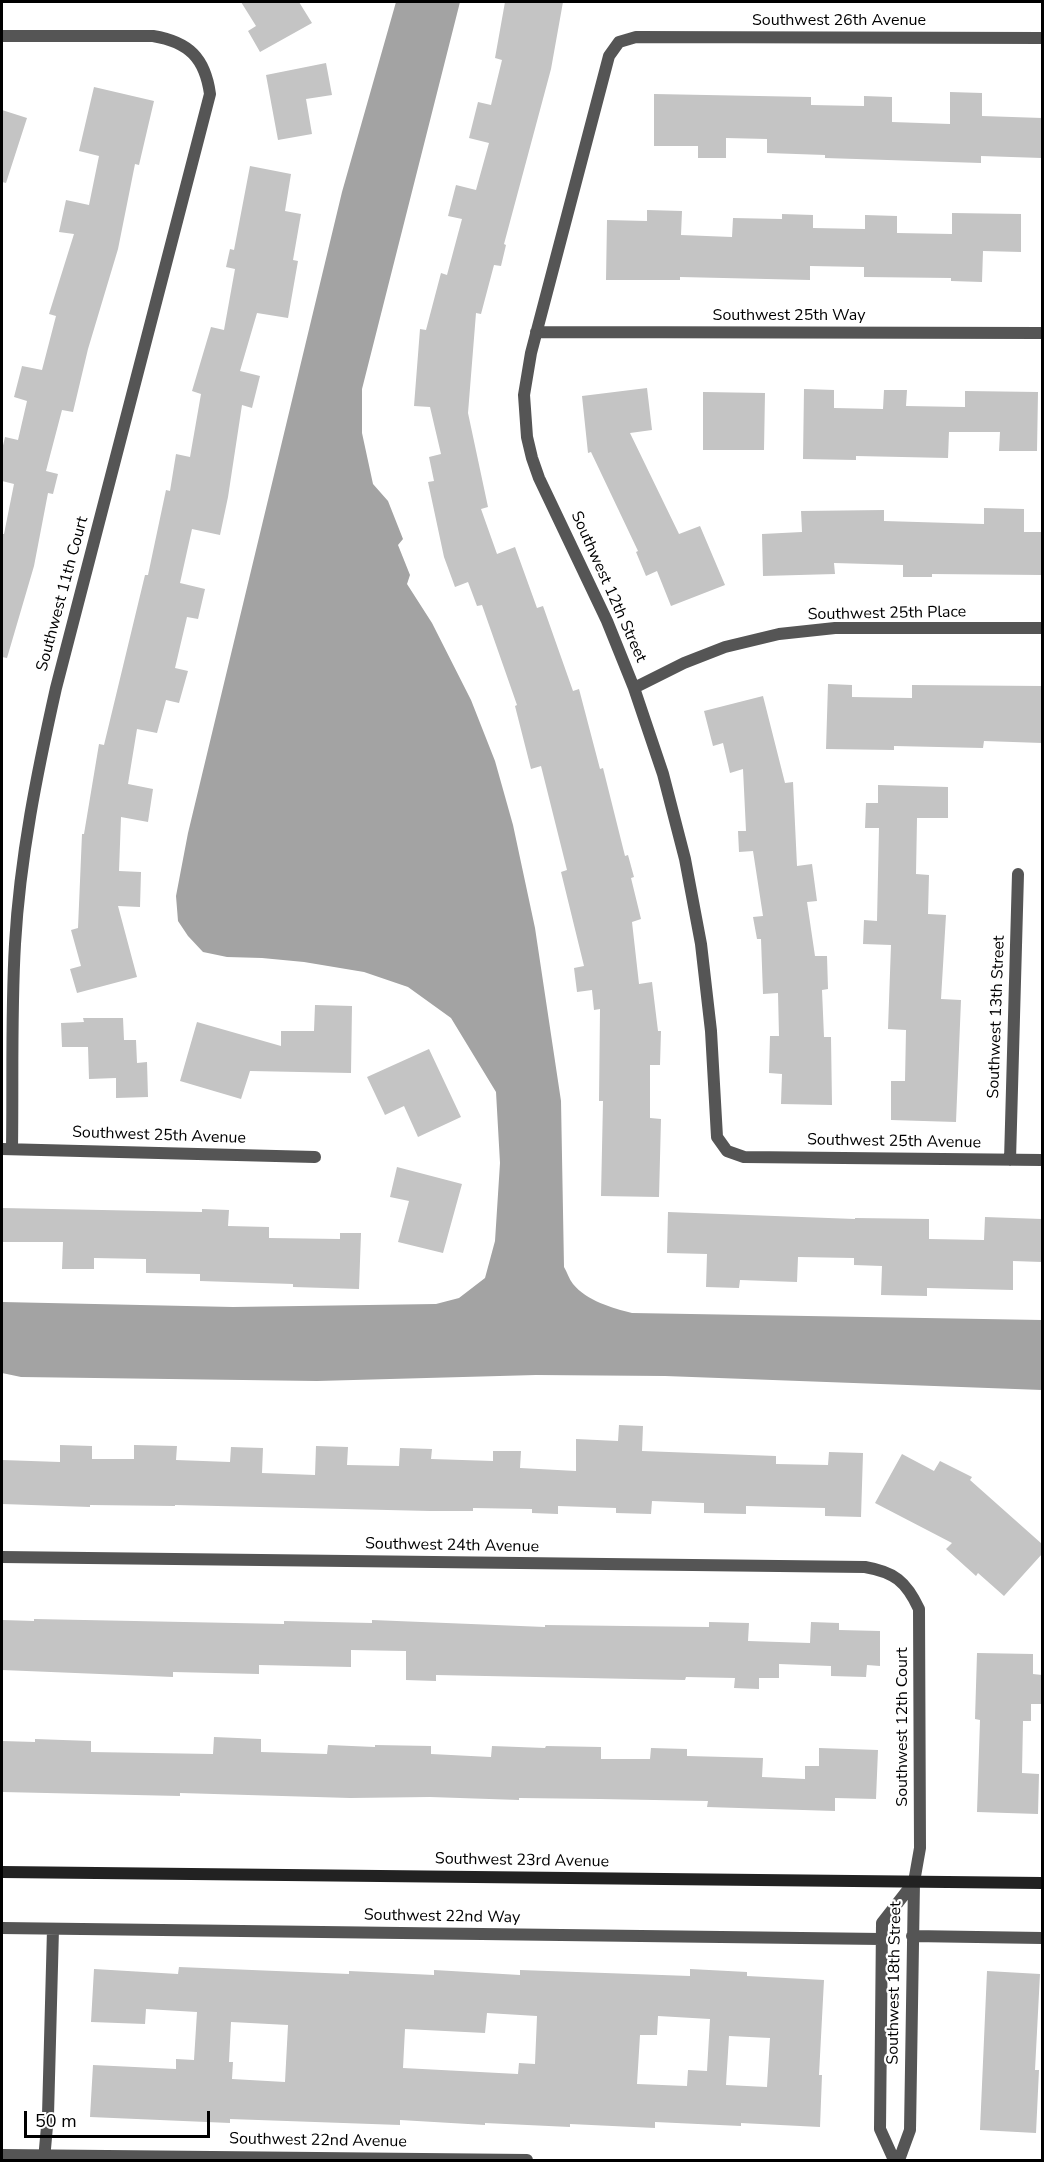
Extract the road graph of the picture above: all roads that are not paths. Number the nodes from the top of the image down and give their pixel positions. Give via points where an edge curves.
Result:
1 (2, 36) edge
2 (636, 37) joint
3 (1042, 38) edge
4 (536, 332) junction
5 (1042, 333) edge
6 (1042, 628) edge
7 (634, 688) junction
8 (1018, 874) dead end
9 (7, 1149) edge
10 (744, 1157) joint
11 (315, 1158) dead end
12 (1010, 1160) junction
13 (1042, 1160) edge
14 (2, 1557) edge
15 (899, 1579) joint
16 (2, 1872) edge
17 (914, 1881) junction
18 (1042, 1883) edge
19 (2, 1928) edge
20 (53, 1929) junction
21 (912, 1936) junction
22 (881, 1938) junction
23 (1042, 1938) edge
24 (2, 2155) edge
25 (44, 2158) edge
26 (253, 2159) edge
27 (458, 2160) edge
28 (526, 2160) edge
29 (897, 2160) edge

1 - 9 street, Southwest 11th Court via 170,39 199,60 210,94 36,773 15,945
2 - 3 street, Southwest 26th Avenue
2 - 4 street, Southwest 12th Street via 619,42 609,56
4 - 5 street, Southwest 25th Way
4 - 7 street, Southwest 12th Street via 524,395 532,458 608,621
6 - 7 street, Southwest 25th Place via 835,628 779,634 725,647
7 - 10 street, Southwest 12th Street via 663,774 701,944 717,1137 727,1151
8 - 12 street, Southwest 13th Street
9 - 11 street, Southwest 25th Avenue
10 - 12 street, Southwest 25th Avenue
12 - 13 street, Southwest 25th Avenue
14 - 15 street, Southwest 24th Avenue via 865,1567 883,1570
15 - 17 street, Southwest 12th Court via 919,1609 920,1848
16 - 17 street, Southwest 23rd Avenue
17 - 18 street, Southwest 23rd Avenue
17 - 21 street, Southwest 18th Street
17 - 22 street, Southwest 18th Street via 882,1923
19 - 20 street, Southwest 22nd Way
20 - 22 street, Southwest 22nd Way
20 - 25 street
21 - 23 street
21 - 29 street, Southwest 18th Street via 910,2130
22 - 29 street, Southwest 18th Street via 880,2129
24 - 25 street, Southwest 22nd Avenue
25 - 26 street, Southwest 22nd Avenue
26 - 27 street, Southwest 22nd Avenue
27 - 28 street, Southwest 22nd Avenue

